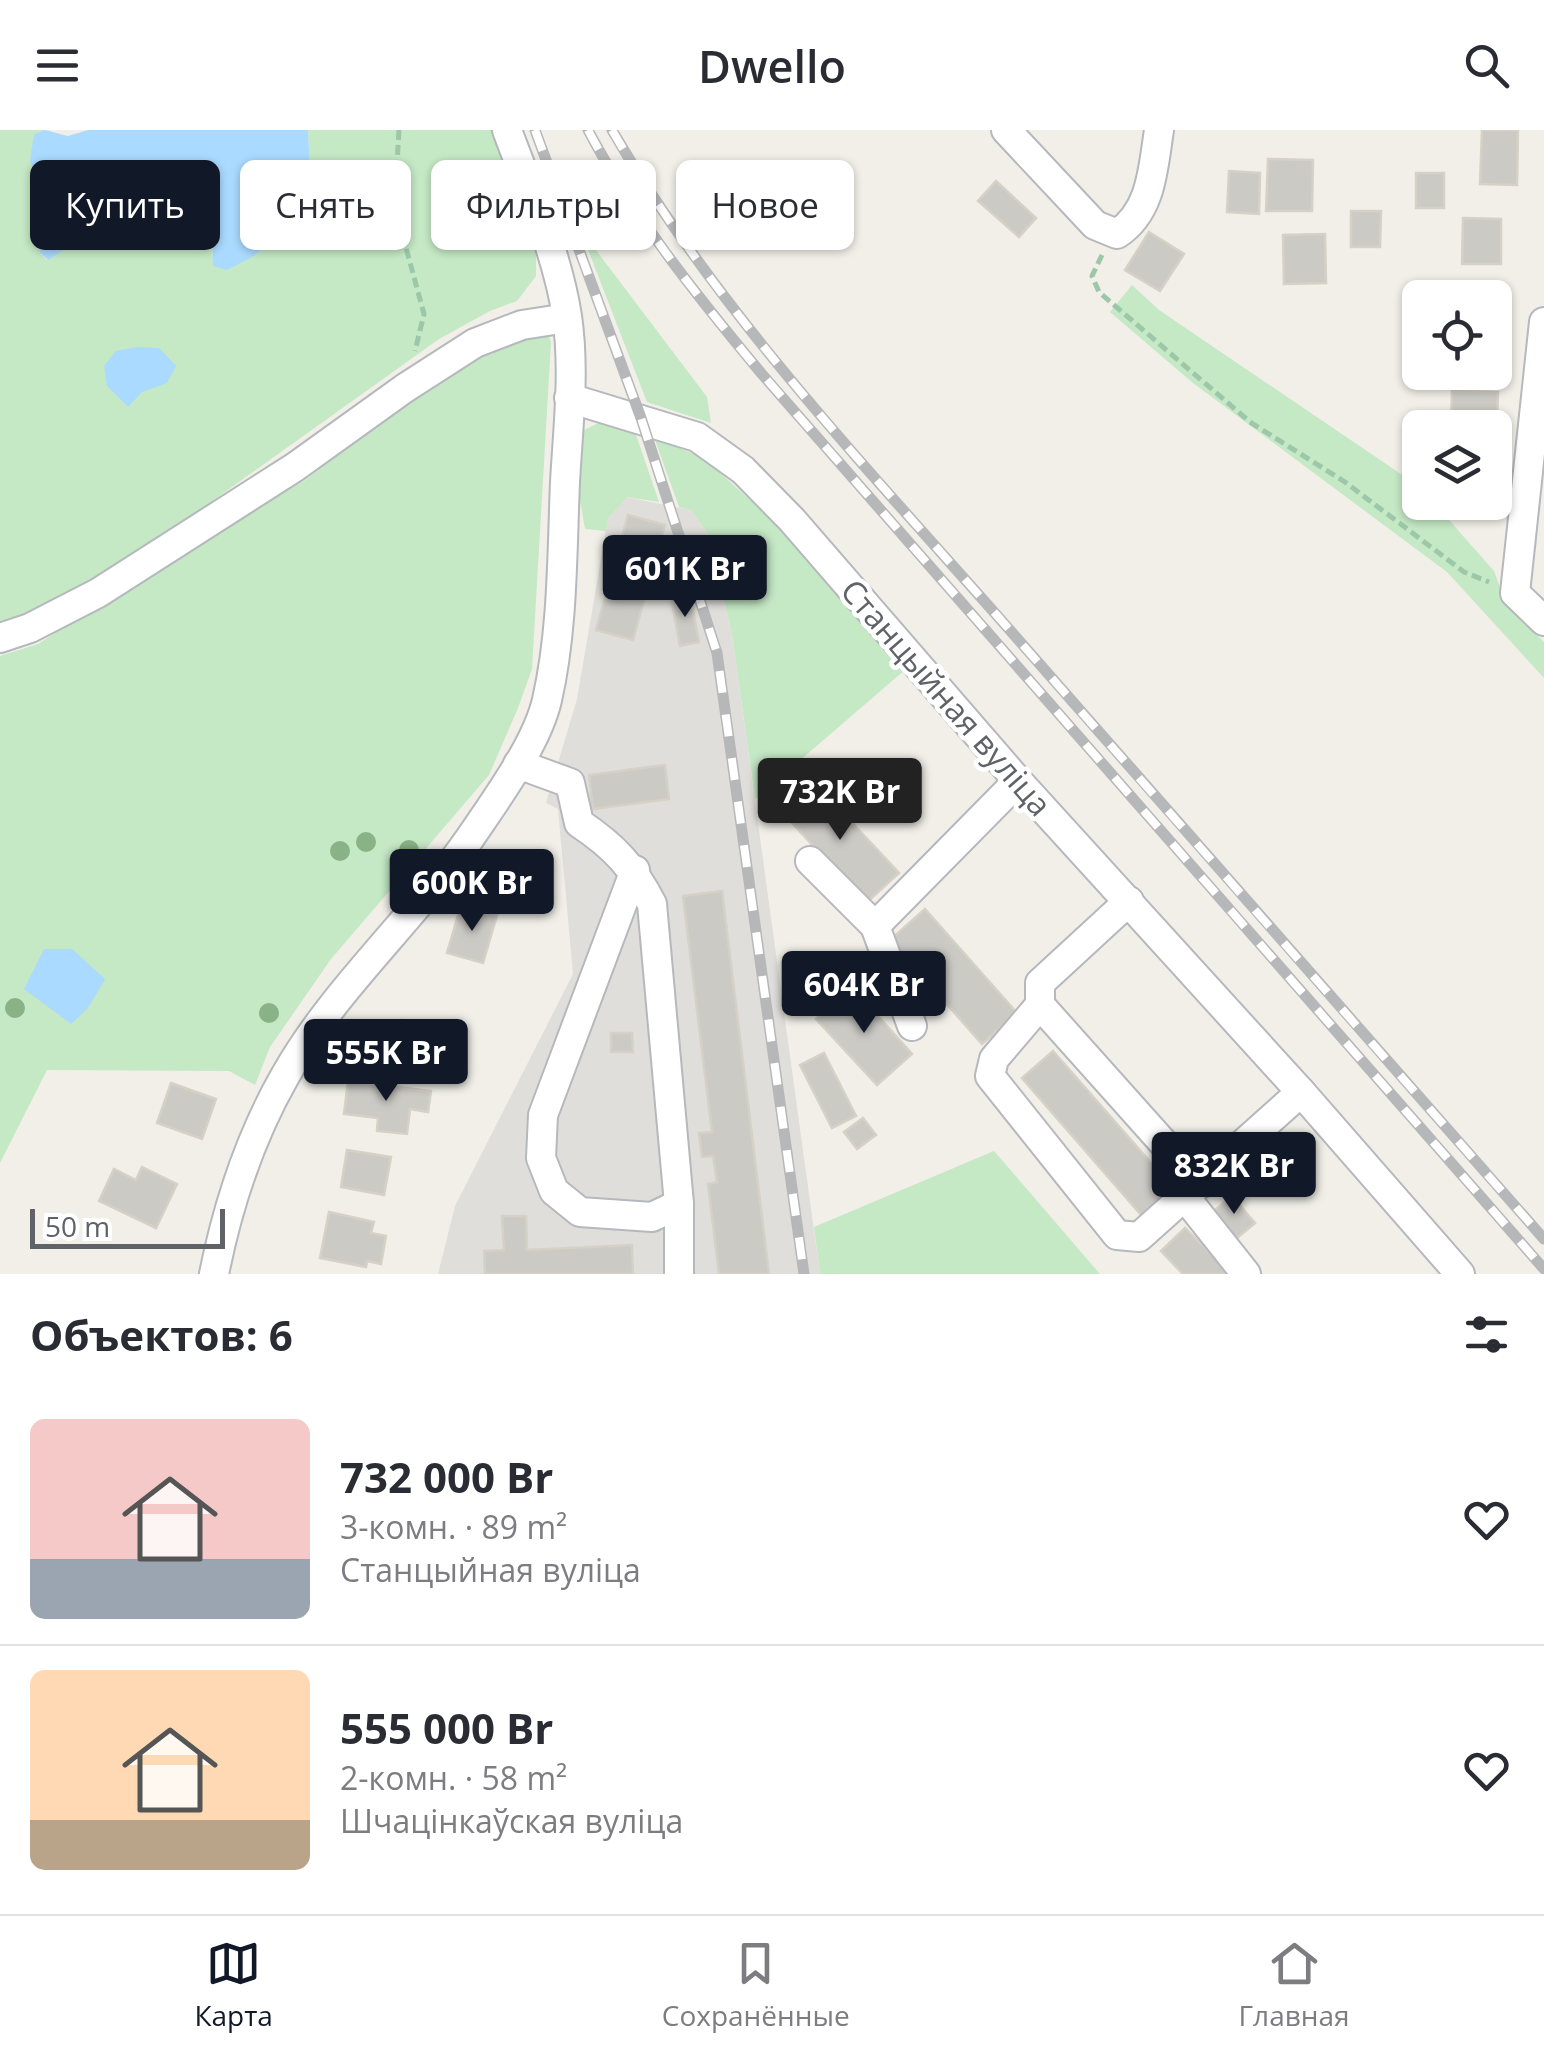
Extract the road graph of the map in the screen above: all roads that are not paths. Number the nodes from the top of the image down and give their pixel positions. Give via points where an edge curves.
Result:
1 (507, 130) edge
2 (1006, 130) edge
3 (1159, 130) edge
4 (567, 318) junction
5 (1544, 322) edge
6 (569, 398) junction
7 (1544, 621) edge
8 (0, 638) edge
9 (518, 764) junction
10 (1018, 781) junction
11 (810, 861) dead end
12 (634, 870) junction
13 (1129, 901) junction
14 (875, 926) junction
15 (1040, 1005) junction
16 (912, 1026) dead end
17 (1302, 1092) junction
18 (1193, 1190) junction
19 (679, 1204) junction
20 (214, 1274) edge
21 (680, 1274) edge
22 (1246, 1274) edge
23 (1460, 1274) edge

1 - 4 street via 550,246
2 - 3 street via 1096,224 1118,234 1148,196
4 - 6 street
4 - 8 street via 474,343 98,592
5 - 7 street via 1515,593
6 - 9 street via 559,606 546,703
6 - 10 street, Станцыйная вуліца via 697,437 742,470
9 - 12 street via 570,783 580,824
9 - 20 street via 468,841 286,1074 250,1144
10 - 13 street, Станцыйная вуліца
10 - 14 street
11 - 14 street
12 - 19 street via 652,904
12 - 19 street via 544,1115 541,1158 554,1191 580,1212 652,1217
13 - 15 street via 1040,983
13 - 17 street, Станцыйная вуліца
14 - 16 street
15 - 18 street
15 - 18 street via 994,1059 990,1076 1117,1235 1139,1237
17 - 18 street
17 - 23 street, Станцыйная вуліца
18 - 22 street
19 - 21 street

